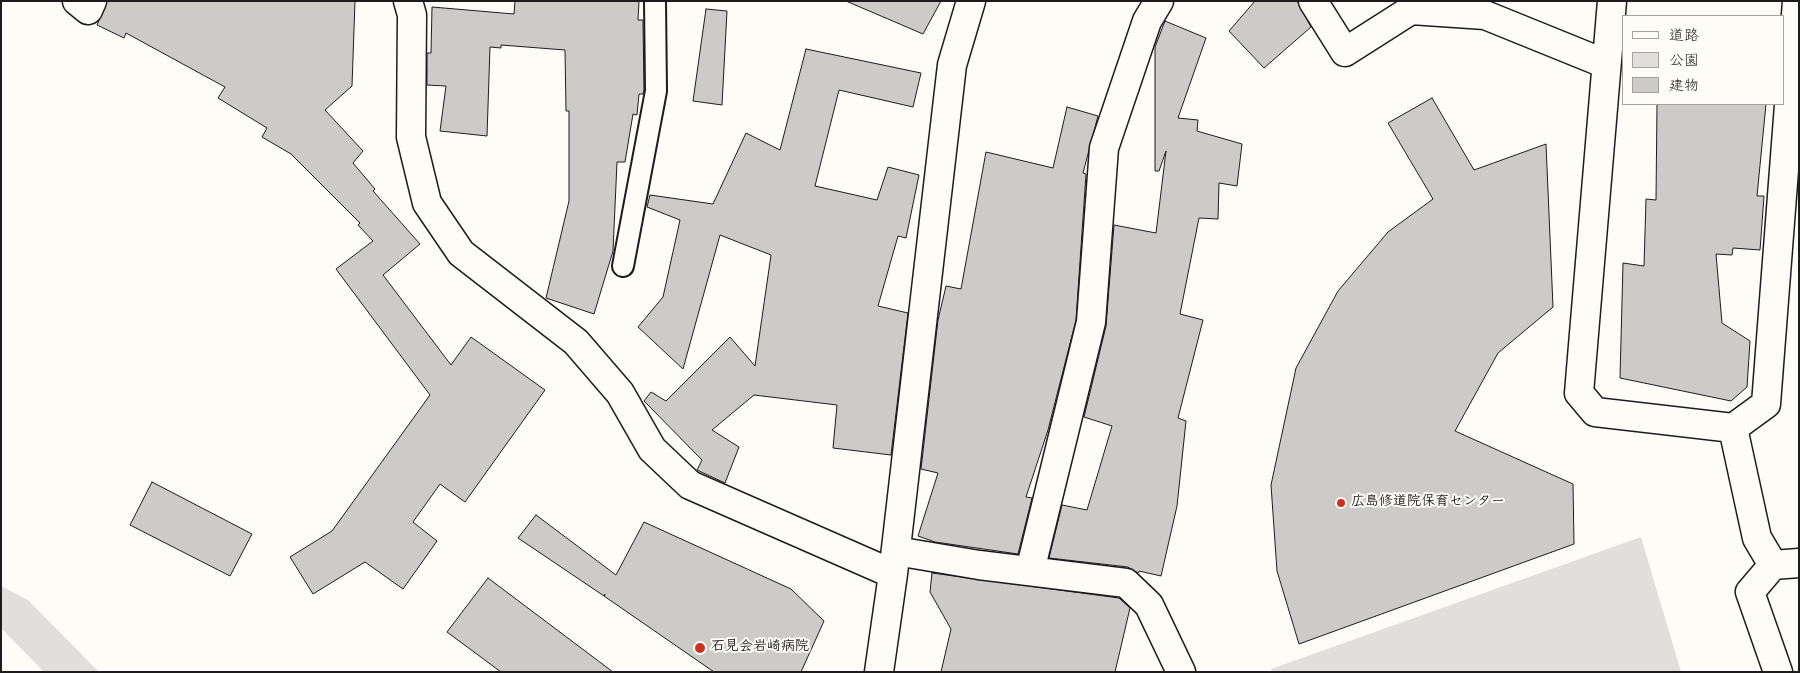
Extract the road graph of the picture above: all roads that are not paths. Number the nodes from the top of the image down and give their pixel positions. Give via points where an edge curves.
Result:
1 (77, 1) edge
2 (92, 1) edge
3 (408, 1) edge
4 (655, 1) edge
5 (971, 1) edge
6 (1159, 1) edge
7 (1314, 1) edge
8 (1612, 1) edge
9 (1797, 1) edge
10 (1606, 64) junction
11 (623, 266) dead end
12 (1733, 428) junction
13 (895, 563) junction
14 (1786, 564) edge
15 (1030, 571) junction
16 (879, 672) edge
17 (1181, 672) edge
18 (1778, 672) edge

1 - 2 street via 88,10
3 - 13 street via 412,14 411,137 427,203 461,254 576,342 620,393 652,449 690,485
4 - 11 lane via 656,91
5 - 13 street via 952,65
6 - 15 street via 1147,21 1104,148 1091,322
7 - 10 street via 1345,52 1412,10 1485,15
8 - 10 street
9 - 12 street via 1766,404
10 - 12 street via 1579,393 1595,412
12 - 14 street via 1757,538
13 - 15 street
13 - 16 street
14 - 18 street via 1750,592
15 - 17 street via 1126,583 1149,605

